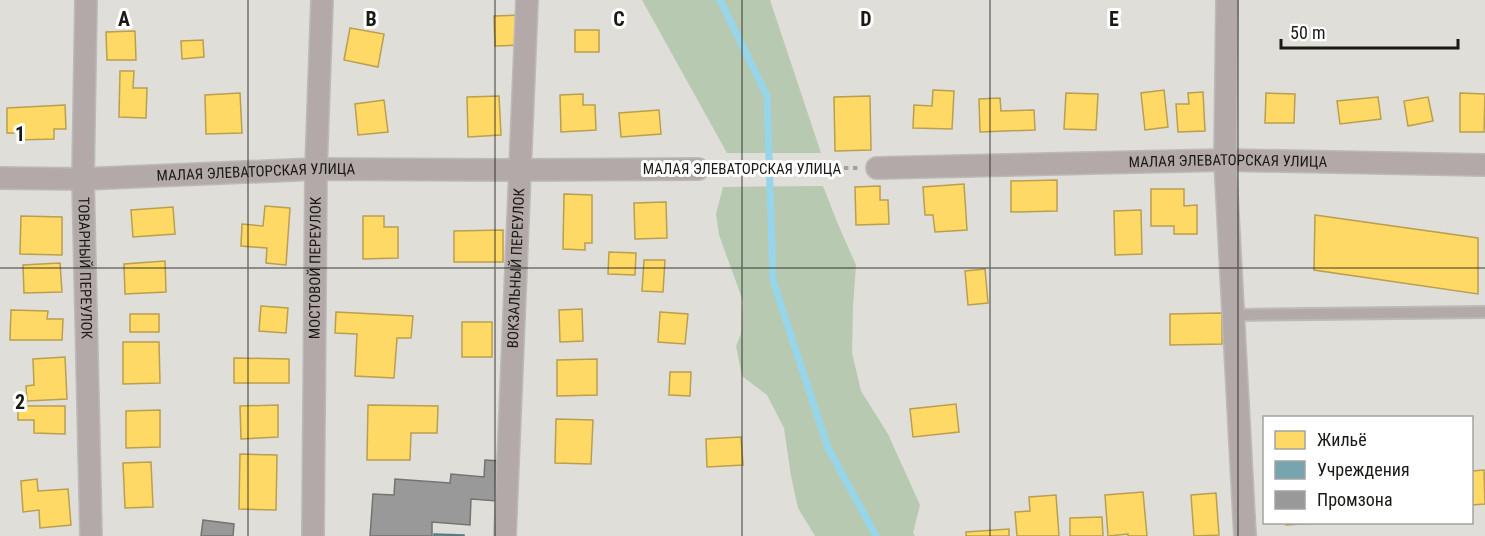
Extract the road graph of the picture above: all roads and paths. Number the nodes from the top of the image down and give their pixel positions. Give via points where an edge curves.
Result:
1 (86, 0) edge
2 (322, 0) edge
3 (527, 0) edge
4 (1227, 0) edge
5 (1225, 160) junction
6 (1485, 165) edge
7 (877, 168) joint
8 (316, 169) junction
9 (698, 169) joint
10 (519, 170) junction
11 (0, 178) edge
12 (83, 179) junction
13 (1485, 312) edge
14 (1234, 315) junction
15 (91, 536) edge
16 (313, 536) edge
17 (505, 536) edge
18 (1245, 536) edge

1 - 12 street, ТОВАРНЫЙ ПЕРЕУЛОК
2 - 8 street, МОСТОВОЙ ПЕРЕУЛОК
3 - 10 street, ВОКЗАЛЬНЫЙ ПЕРЕУЛОК
4 - 5 street
5 - 6 street, МАЛАЯ ЭЛЕВАТОРСКАЯ УЛИЦА
5 - 7 street, МАЛАЯ ЭЛЕВАТОРСКАЯ УЛИЦА
5 - 14 street
7 - 9 path, МАЛАЯ ЭЛЕВАТОРСКАЯ УЛИЦА
8 - 10 street, МАЛАЯ ЭЛЕВАТОРСКАЯ УЛИЦА
8 - 12 street, МАЛАЯ ЭЛЕВАТОРСКАЯ УЛИЦА
8 - 16 street, МОСТОВОЙ ПЕРЕУЛОК
9 - 10 street, МАЛАЯ ЭЛЕВАТОРСКАЯ УЛИЦА
10 - 17 street, ВОКЗАЛЬНЫЙ ПЕРЕУЛОК
11 - 12 street, МАЛАЯ ЭЛЕВАТОРСКАЯ УЛИЦА
12 - 15 street, ТОВАРНЫЙ ПЕРЕУЛОК
13 - 14 lane
14 - 18 street

